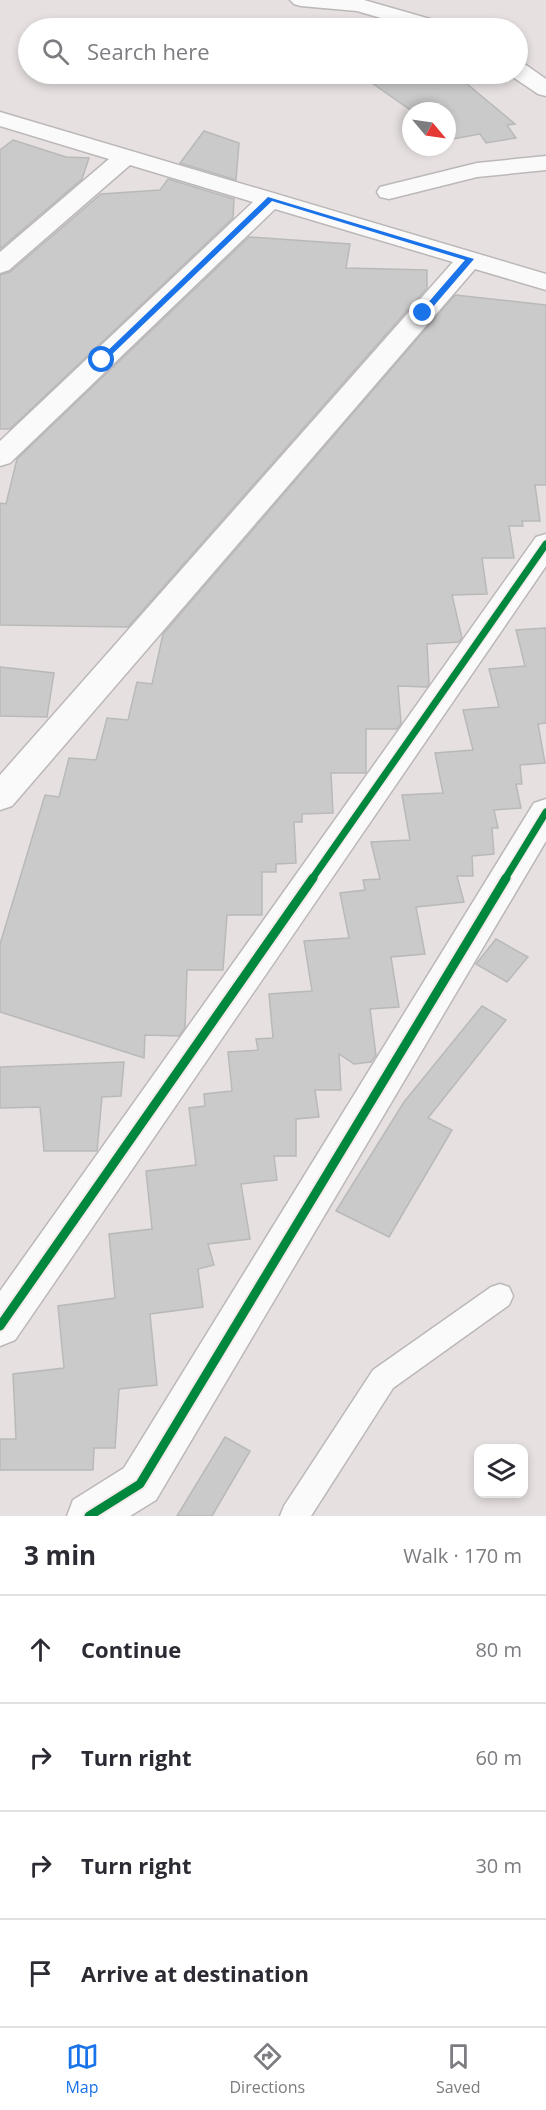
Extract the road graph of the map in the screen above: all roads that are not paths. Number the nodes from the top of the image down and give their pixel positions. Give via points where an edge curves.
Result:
1 (301, 0) edge
2 (403, 18) edge
3 (528, 77) edge
4 (546, 90) edge
5 (0, 119) edge
6 (127, 156) junction
7 (546, 163) edge
8 (388, 192) dead end
9 (271, 199) junction
10 (470, 259) junction
11 (0, 265) edge
12 (546, 282) edge
13 (0, 457) edge
14 (546, 544) edge
15 (0, 797) edge
16 (546, 812) edge
17 (500, 1296) dead end
18 (0, 1326) edge
19 (89, 1516) edge
20 (294, 1516) edge

1 - 2 street via 359,5
3 - 4 street
5 - 6 street
6 - 9 street
6 - 11 street
7 - 8 street via 477,170
9 - 10 street
9 - 13 street
10 - 12 street
10 - 15 street
14 - 18 street
16 - 19 street via 140,1484
17 - 20 lane via 383,1379

